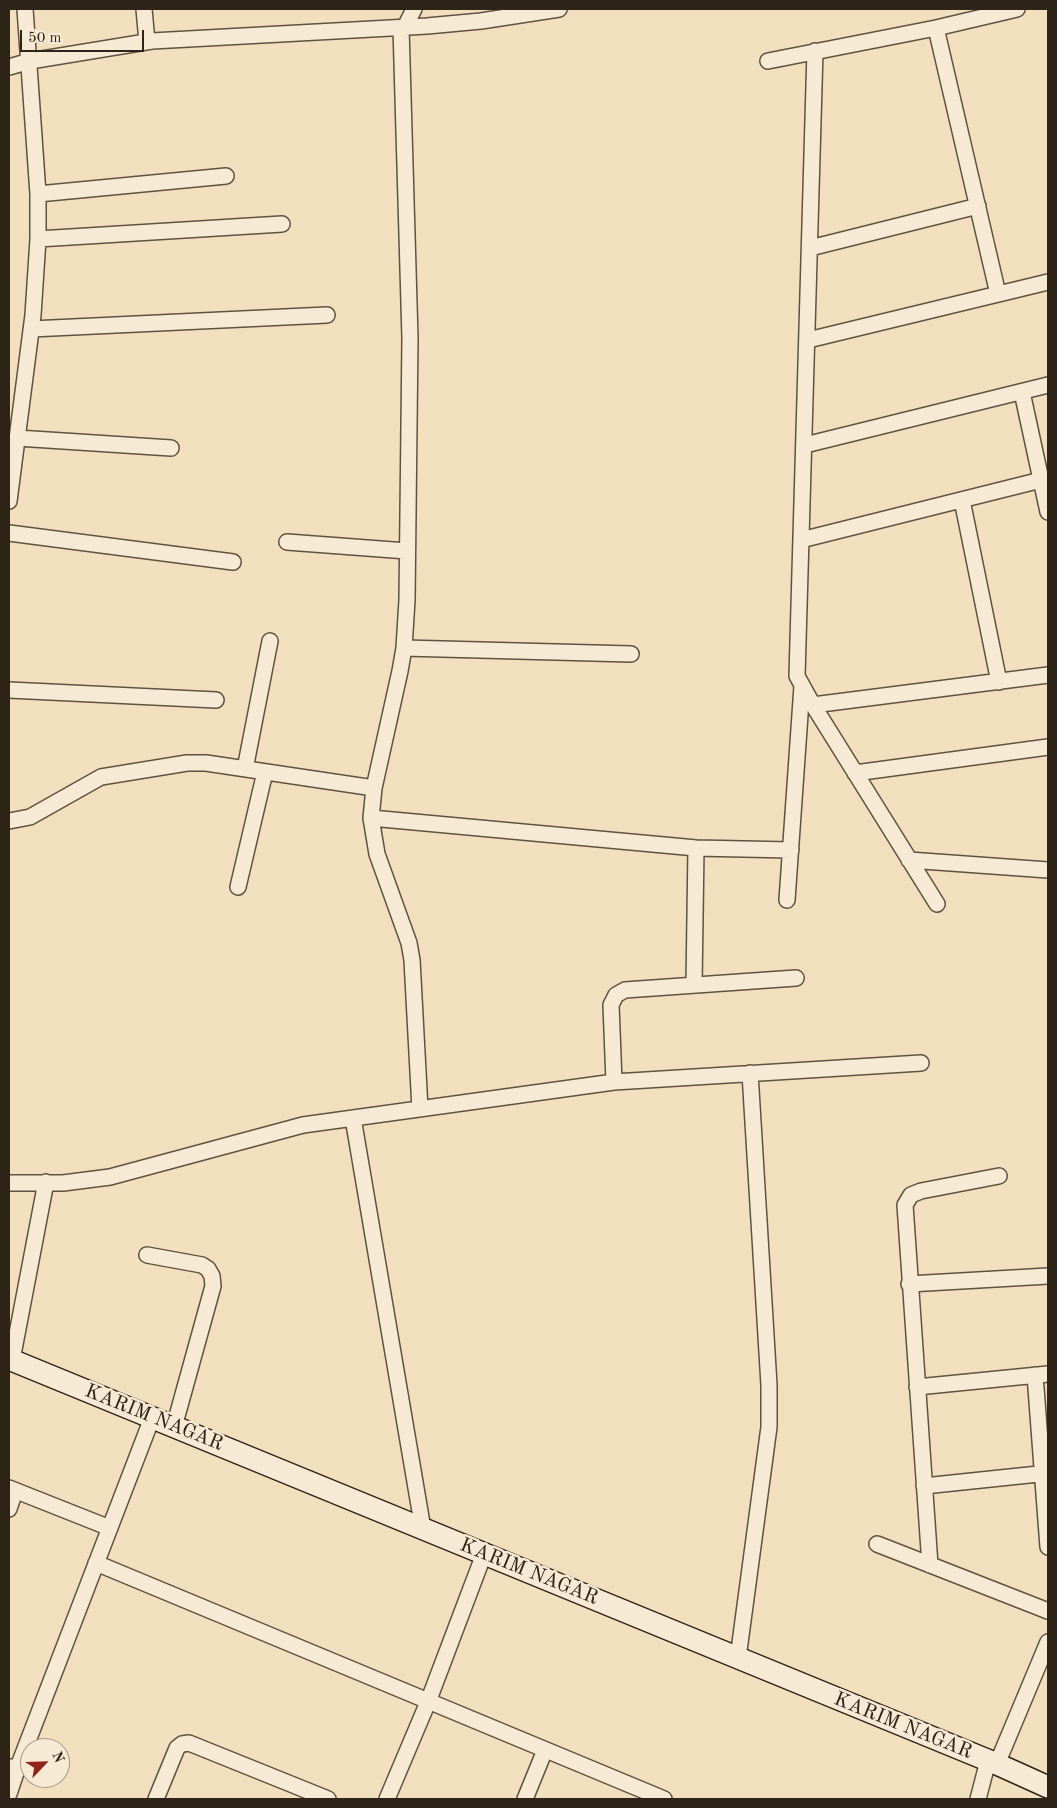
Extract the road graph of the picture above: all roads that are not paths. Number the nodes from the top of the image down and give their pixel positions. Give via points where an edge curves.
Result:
1 (25, 9) edge
2 (144, 9) edge
3 (414, 9) edge
4 (559, 9) edge
5 (1017, 9) edge
6 (403, 28) junction
7 (936, 28) junction
8 (147, 42) junction
9 (815, 51) junction
10 (30, 61) junction
11 (768, 62) dead end
12 (9, 67) edge
13 (226, 176) dead end
14 (38, 194) junction
15 (978, 206) junction
16 (282, 224) dead end
17 (38, 239) junction
18 (810, 248) junction
19 (1048, 282) edge
20 (998, 294) junction
21 (327, 315) dead end
22 (31, 330) junction
23 (808, 340) junction
24 (1048, 385) edge
25 (1022, 392) junction
26 (17, 438) junction
27 (805, 445) junction
28 (171, 448) dead end
29 (1041, 480) junction
30 (9, 500) edge
31 (962, 500) junction
32 (1048, 512) edge
33 (9, 533) edge
34 (801, 540) junction
35 (287, 542) dead end
36 (407, 551) junction
37 (233, 562) dead end
38 (270, 641) dead end
39 (404, 648) junction
40 (631, 654) dead end
41 (1048, 675) edge
42 (999, 682) junction
43 (802, 686) junction
44 (9, 690) edge
45 (216, 700) dead end
46 (813, 705) junction
47 (1048, 747) edge
48 (245, 769) junction
49 (265, 772) junction
50 (855, 773) junction
51 (374, 788) junction
52 (371, 818) junction
53 (9, 821) edge
54 (696, 848) junction
55 (791, 850) junction
56 (909, 860) junction
57 (1048, 870) edge
58 (238, 887) dead end
59 (787, 900) dead end
60 (937, 904) dead end
61 (796, 978) dead end
62 (694, 985) junction
63 (921, 1062) dead end
64 (750, 1073) junction
65 (614, 1082) junction
66 (420, 1109) junction
67 (353, 1118) junction
68 (999, 1176) dead end
69 (9, 1182) edge
70 (46, 1182) junction
71 (147, 1255) dead end
72 (1048, 1276) edge
73 (909, 1284) junction
74 (11, 1360) edge
75 (1042, 1374) edge
76 (917, 1387) junction
77 (152, 1418) junction
78 (174, 1426) junction
79 (1046, 1473) edge
80 (924, 1486) junction
81 (12, 1490) edge
82 (9, 1509) edge
83 (110, 1528) junction
84 (423, 1529) junction
85 (877, 1544) dead end
86 (1048, 1546) edge
87 (484, 1554) junction
88 (96, 1563) junction
89 (930, 1565) junction
90 (1048, 1611) edge
91 (1048, 1642) edge
92 (738, 1658) junction
93 (428, 1702) junction
94 (545, 1750) junction
95 (992, 1763) junction
96 (13, 1767) edge
97 (1048, 1787) edge
98 (9, 1794) edge
99 (156, 1799) edge
100 (328, 1799) edge
101 (388, 1799) edge
102 (525, 1799) edge
103 (664, 1799) edge
104 (978, 1799) edge

1 - 10 street
2 - 8 street
3 - 6 street
4 - 6 street
5 - 7 street
6 - 8 street
6 - 36 street via 409,312
7 - 9 street
7 - 15 street
8 - 10 street
9 - 11 street
9 - 18 street
10 - 12 street
10 - 14 street
13 - 14 street
14 - 17 street
15 - 18 street
15 - 20 street
16 - 17 street
17 - 22 street
18 - 23 street
19 - 20 street
20 - 23 street
21 - 22 street
22 - 26 street
23 - 27 street
24 - 25 street
25 - 27 street
25 - 29 street
26 - 28 street
26 - 30 street
27 - 34 street
29 - 31 street
29 - 32 street
31 - 34 street
31 - 42 street
33 - 37 street
34 - 43 street via 797,669
35 - 36 street
36 - 39 street
38 - 48 street
39 - 40 street
39 - 51 street
41 - 42 street
42 - 46 street
43 - 46 street
43 - 55 street
44 - 45 street
46 - 50 street
47 - 50 street
48 - 49 street
48 - 53 street via 195,763 108,775 30,817
49 - 51 street
49 - 58 street
50 - 56 street
51 - 52 street
52 - 54 street
52 - 66 street via 377,854 412,960
54 - 55 street
54 - 62 street
55 - 59 street
56 - 57 street
56 - 60 street
61 - 62 street
62 - 65 street via 625,990 616,994 611,1005
63 - 64 street
64 - 65 street
64 - 92 street via 769,1427
65 - 66 street
66 - 67 street
67 - 70 street via 284,1129 110,1177
67 - 84 street
68 - 73 street via 911,1195 905,1205 904,1216
69 - 70 street
70 - 74 street
71 - 78 street via 202,1265 212,1276
72 - 73 street
73 - 76 street
74 - 77 street, KARIM NAGAR
75 - 76 street
75 - 79 street
76 - 80 street
77 - 78 street, KARIM NAGAR
77 - 83 street
78 - 84 street, KARIM NAGAR
79 - 80 street
79 - 86 street
80 - 89 street
81 - 82 street
81 - 83 street
83 - 88 street
84 - 87 street, KARIM NAGAR
85 - 89 street
87 - 92 street, KARIM NAGAR
87 - 93 street
88 - 93 street
88 - 96 street
89 - 90 street
91 - 95 street
92 - 95 street, KARIM NAGAR
93 - 94 street
93 - 101 street
94 - 102 street
94 - 103 street
95 - 97 street, KARIM NAGAR
95 - 104 street
96 - 98 street
99 - 100 street via 176,1748 189,1743

